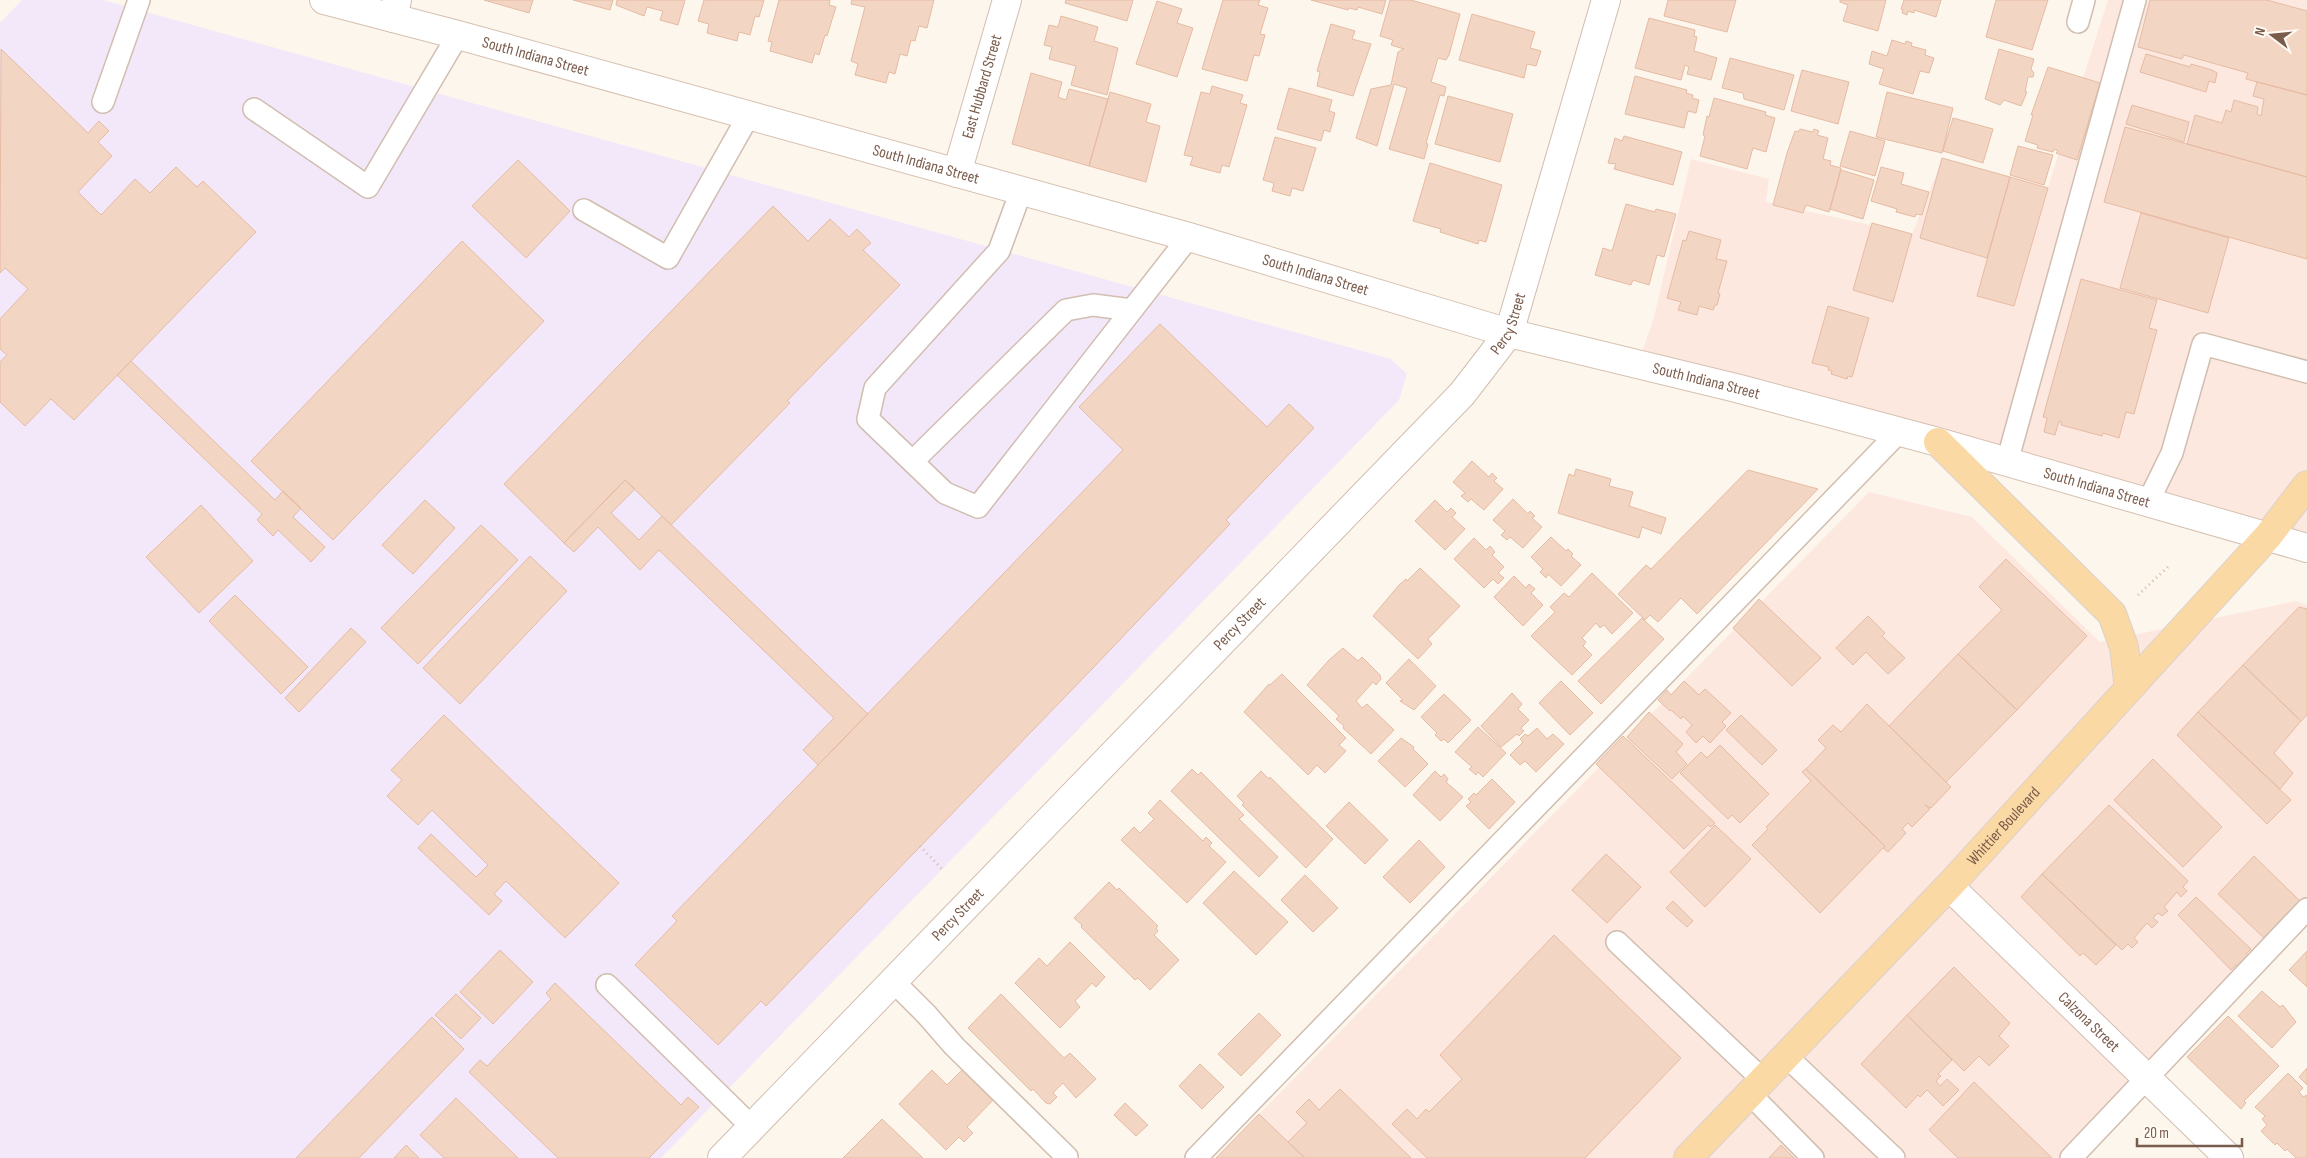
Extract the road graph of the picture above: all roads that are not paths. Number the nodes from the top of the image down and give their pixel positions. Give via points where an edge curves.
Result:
1 (139, 0) edge
2 (324, 0) edge
3 (1007, 0) edge
4 (1606, 0) edge
5 (2084, 0) edge
6 (2135, 0) edge
7 (395, 9) edge
8 (2078, 22) dead end
9 (458, 34) junction
10 (103, 102) dead end
11 (254, 109) dead end
12 (749, 116) junction
13 (957, 173) junction
14 (1021, 191) junction
15 (584, 210) dead end
16 (1189, 237) junction
17 (1132, 310) junction
18 (1510, 333) junction
19 (2307, 372) edge
20 (1899, 432) junction
21 (1938, 442) junction
22 (913, 462) junction
23 (2007, 462) junction
24 (2307, 485) edge
25 (2148, 502) junction
26 (2268, 536) junction
27 (2307, 548) edge
28 (2129, 688) junction
29 (1949, 886) junction
30 (2307, 909) edge
31 (1617, 942) dead end
32 (893, 981) junction
33 (607, 985) dead end
34 (1786, 1056) junction
35 (2145, 1077) junction
36 (1756, 1087) junction
37 (752, 1127) junction
38 (1067, 1157) edge
39 (722, 1158) edge
40 (1196, 1158) edge
41 (1688, 1158) edge
42 (1813, 1158) edge
43 (1894, 1158) edge
44 (2071, 1158) edge
45 (2229, 1158) edge

1 - 10 lane
2 - 7 main road, South Indiana Street
3 - 13 main road, East Hubbard Street
4 - 18 main road, Percy Street
5 - 8 lane
6 - 23 lane
7 - 9 main road, South Indiana Street
9 - 11 lane via 368,187
9 - 12 main road, South Indiana Street
12 - 13 main road, South Indiana Street
12 - 15 lane via 668,258
13 - 14 main road, South Indiana Street
14 - 16 main road, South Indiana Street
14 - 22 lane via 999,251 875,388 868,419
16 - 17 lane
16 - 18 main road, South Indiana Street
17 - 22 lane via 1093,305 1066,310
17 - 22 lane via 978,507 945,492
18 - 20 main road, South Indiana Street
18 - 32 main road, Percy Street via 1462,394
19 - 25 lane via 2203,344 2172,452
20 - 21 main road, South Indiana Street
20 - 40 lane
21 - 23 main road, South Indiana Street
21 - 28 main road via 2112,614 2124,648
23 - 25 main road, South Indiana Street
24 - 26 main road, Whittier Boulevard
25 - 26 main road, South Indiana Street
26 - 27 main road, South Indiana Street
26 - 28 main road, Whittier Boulevard
28 - 29 main road, Whittier Boulevard
29 - 34 main road, Whittier Boulevard
29 - 35 main road, Calzona Street
30 - 35 lane
31 - 36 lane
32 - 37 main road, Percy Street
32 - 38 lane
33 - 37 lane
34 - 36 main road, Whittier Boulevard
34 - 43 lane
35 - 44 lane
35 - 45 main road, Calzona Street
36 - 41 main road, Whittier Boulevard
36 - 42 lane
37 - 39 main road, Percy Street

